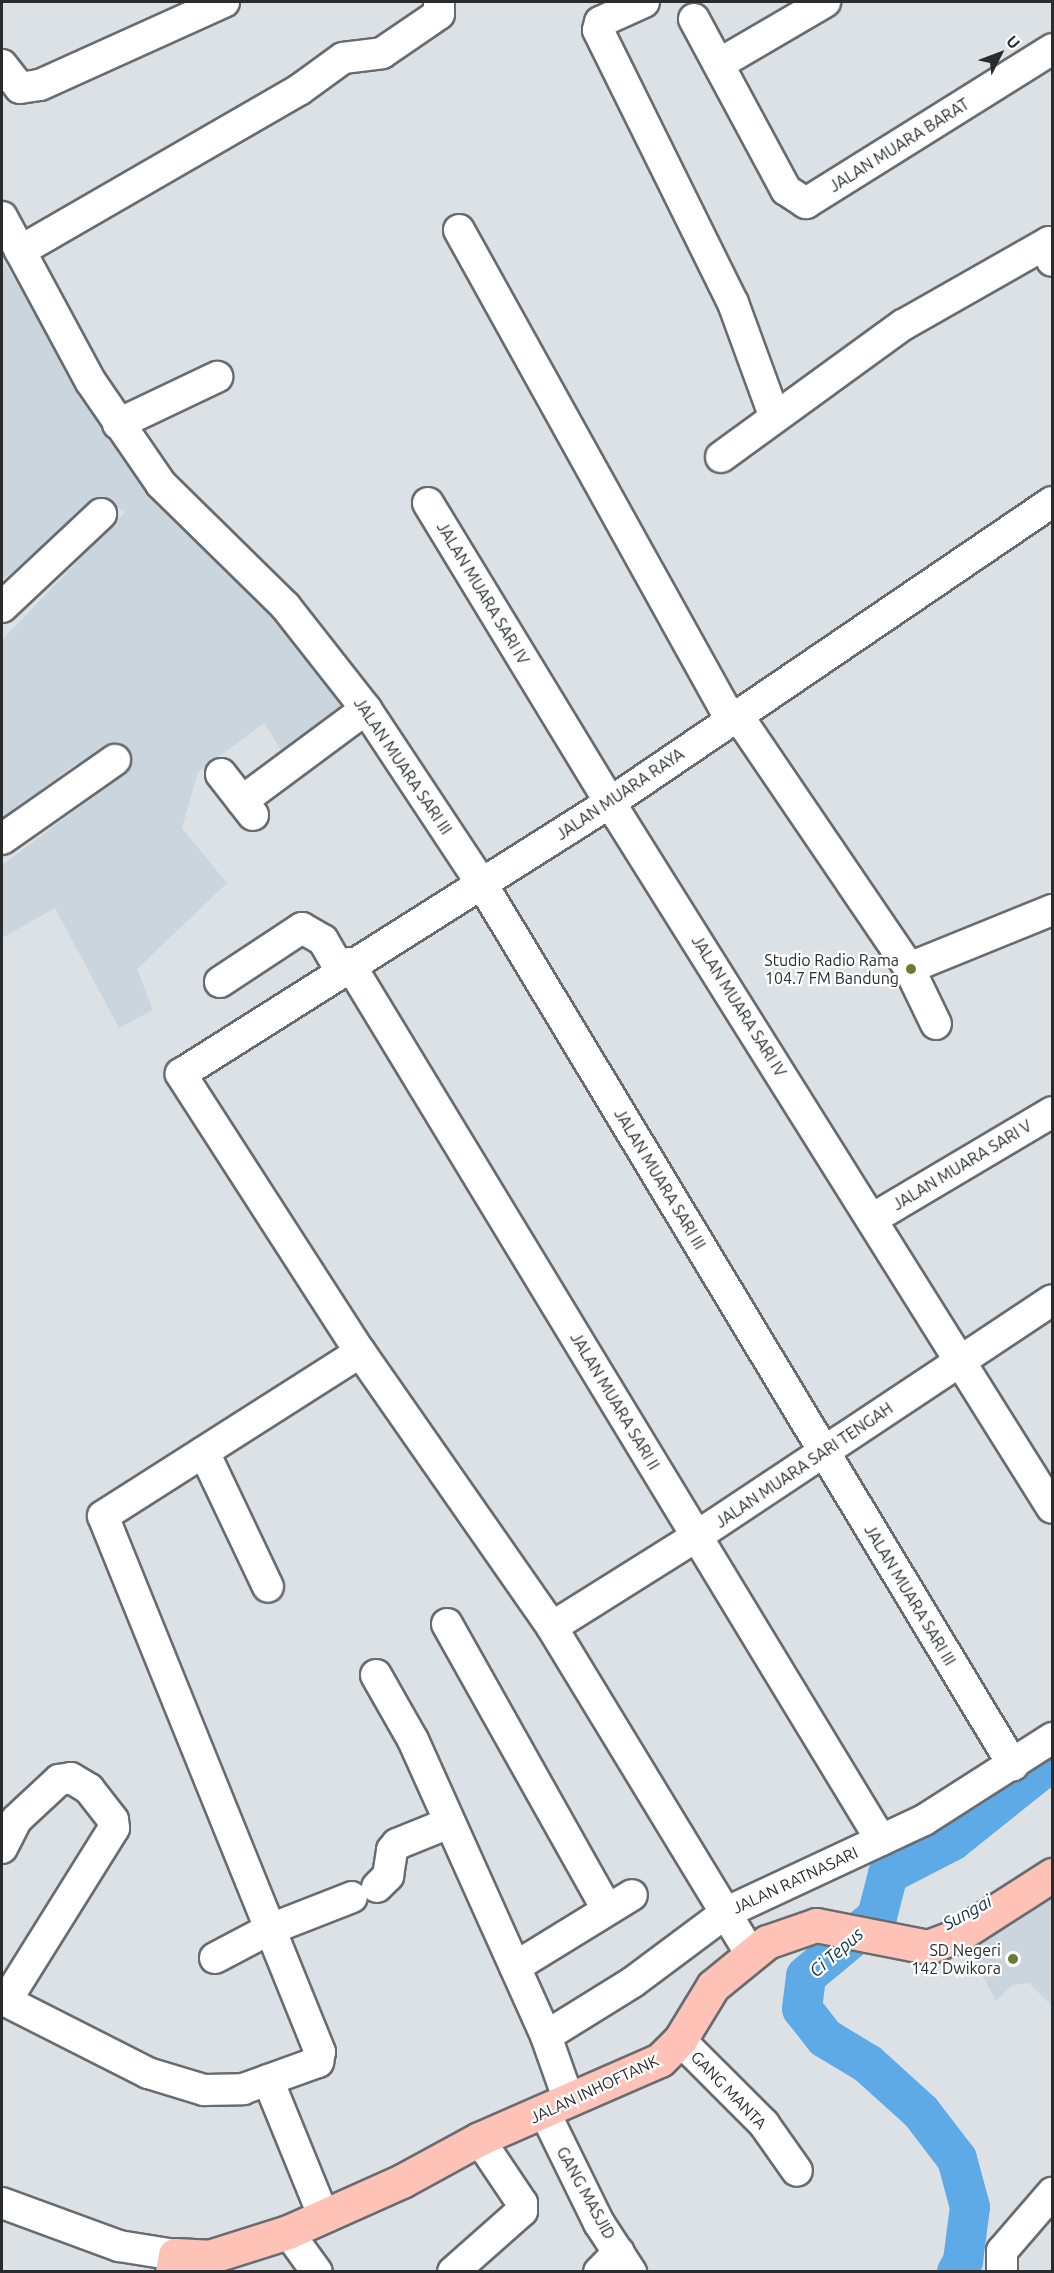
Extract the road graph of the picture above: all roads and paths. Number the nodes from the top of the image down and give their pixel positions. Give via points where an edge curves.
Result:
1 (224, 2) edge
2 (439, 2) edge
3 (644, 2) edge
4 (825, 2) edge
5 (694, 19) dead end
6 (1053, 50) edge
7 (2, 64) edge
8 (718, 64) junction
9 (2, 217) edge
10 (459, 230) dead end
11 (20, 251) junction
12 (1051, 251) edge
13 (217, 377) dead end
14 (774, 415) junction
15 (118, 424) junction
16 (722, 457) dead end
17 (1053, 502) edge
18 (428, 503) dead end
19 (101, 514) dead end
20 (2, 607) edge
21 (366, 709) junction
22 (734, 718) junction
23 (114, 760) dead end
24 (221, 774) dead end
25 (610, 802) junction
26 (2, 839) edge
27 (482, 884) junction
28 (1053, 910) edge
29 (345, 966) junction
30 (909, 968) junction
31 (220, 982) dead end
32 (936, 1024) dead end
33 (1053, 1112) edge
34 (872, 1219) junction
35 (1053, 1300) edge
36 (360, 1352) junction
37 (963, 1359) junction
38 (823, 1451) junction
39 (204, 1452) junction
40 (1053, 1508) edge
41 (697, 1536) junction
42 (268, 1587) dead end
43 (447, 1624) dead end
44 (552, 1627) junction
45 (376, 1675) dead end
46 (1053, 1738) edge
47 (1013, 1765) junction
48 (449, 1823) junction
49 (880, 1840) junction
50 (2, 1848) edge
51 (1053, 1875) edge
52 (268, 1930) junction
53 (740, 1935) junction
54 (215, 1958) dead end
55 (515, 1966) junction
56 (4, 2000) edge
57 (546, 2036) junction
58 (680, 2040) junction
59 (268, 2080) junction
60 (560, 2097) junction
61 (479, 2139) junction
62 (797, 2171) dead end
63 (1053, 2193) edge
64 (2, 2203) edge
65 (324, 2217) junction
66 (288, 2232) junction
67 (174, 2263) edge
68 (616, 2265) edge
69 (317, 2271) edge
70 (453, 2271) edge
71 (1002, 2271) edge

1 - 7 street via 40,85 20,88
2 - 11 street via 439,14 382,53 342,58 299,90
3 - 14 street via 600,22 598,30 733,303
4 - 8 street
5 - 8 street
6 - 8 street, JALAN MUARA BARAT via 806,202 786,190
9 - 11 street, JALAN MUARA SARI III
10 - 22 street
11 - 15 street, JALAN MUARA SARI III
12 - 14 street via 903,325
13 - 15 street
14 - 16 street
15 - 21 street, JALAN MUARA SARI III via 161,484 286,607
17 - 22 street, JALAN MUARA RAYA
18 - 25 street, JALAN MUARA SARI IV
19 - 20 street
21 - 24 street via 248,808
21 - 27 street, JALAN MUARA SARI III
22 - 25 street, JALAN MUARA RAYA
22 - 30 street
23 - 26 street
25 - 27 street, JALAN MUARA RAYA
25 - 34 street, JALAN MUARA SARI IV
27 - 29 street, JALAN MUARA RAYA
27 - 38 street, JALAN MUARA SARI III
28 - 30 street
29 - 31 street, JALAN MUARA SARI II via 323,940 302,928
29 - 36 street, JALAN MUARA RAYA via 181,1074
29 - 41 street, JALAN MUARA SARI II
30 - 32 street
33 - 34 street, JALAN MUARA SARI V
34 - 37 street, JALAN MUARA SARI IV
35 - 37 street, JALAN MUARA SARI TENGAH
36 - 39 street
36 - 44 street
37 - 38 street, JALAN MUARA SARI TENGAH
37 - 40 street, JALAN MUARA SARI IV
38 - 41 street, JALAN MUARA SARI TENGAH
38 - 47 street, JALAN MUARA SARI III
39 - 42 street
39 - 52 street via 103,1516
41 - 44 street, JALAN MUARA SARI TENGAH
41 - 49 street, JALAN MUARA SARI II
43 - 55 street via 619,1902
44 - 53 street
45 - 48 street, GANG MASJID via 412,1740
46 - 47 street, JALAN RATNASARI
47 - 49 street, JALAN RATNASARI via 924,1821
48 - 52 street via 397,1844 389,1861 388,1876 364,1892
48 - 55 street, GANG MASJID
49 - 53 street, JALAN RATNASARI
50 - 56 street via 16,1820 59,1780 71,1778 89,1789 113,1820 114,1828
51 - 53 main road, JALAN INHOFTANK via 957,1936 928,1947 816,1925
52 - 54 street
52 - 59 street via 320,2052 314,2065
53 - 57 street, JALAN RATNASARI via 633,1982
53 - 58 main road, JALAN INHOFTANK
55 - 57 street, GANG MASJID
56 - 59 street via 148,2073 226,2092
57 - 60 street, GANG MASJID
58 - 60 main road, JALAN INHOFTANK via 660,2060
58 - 62 street, GANG MANTA via 764,2124
59 - 65 street
60 - 61 main road, JALAN INHOFTANK
60 - 68 street, GANG MASJID via 568,2165
61 - 65 main road, JALAN INHOFTANK via 441,2162
61 - 70 street via 522,2203 519,2214
63 - 71 street via 1002,2251
64 - 67 street
65 - 66 main road, JALAN INHOFTANK
66 - 67 main road, JALAN INHOFTANK via 209,2257
66 - 69 street

